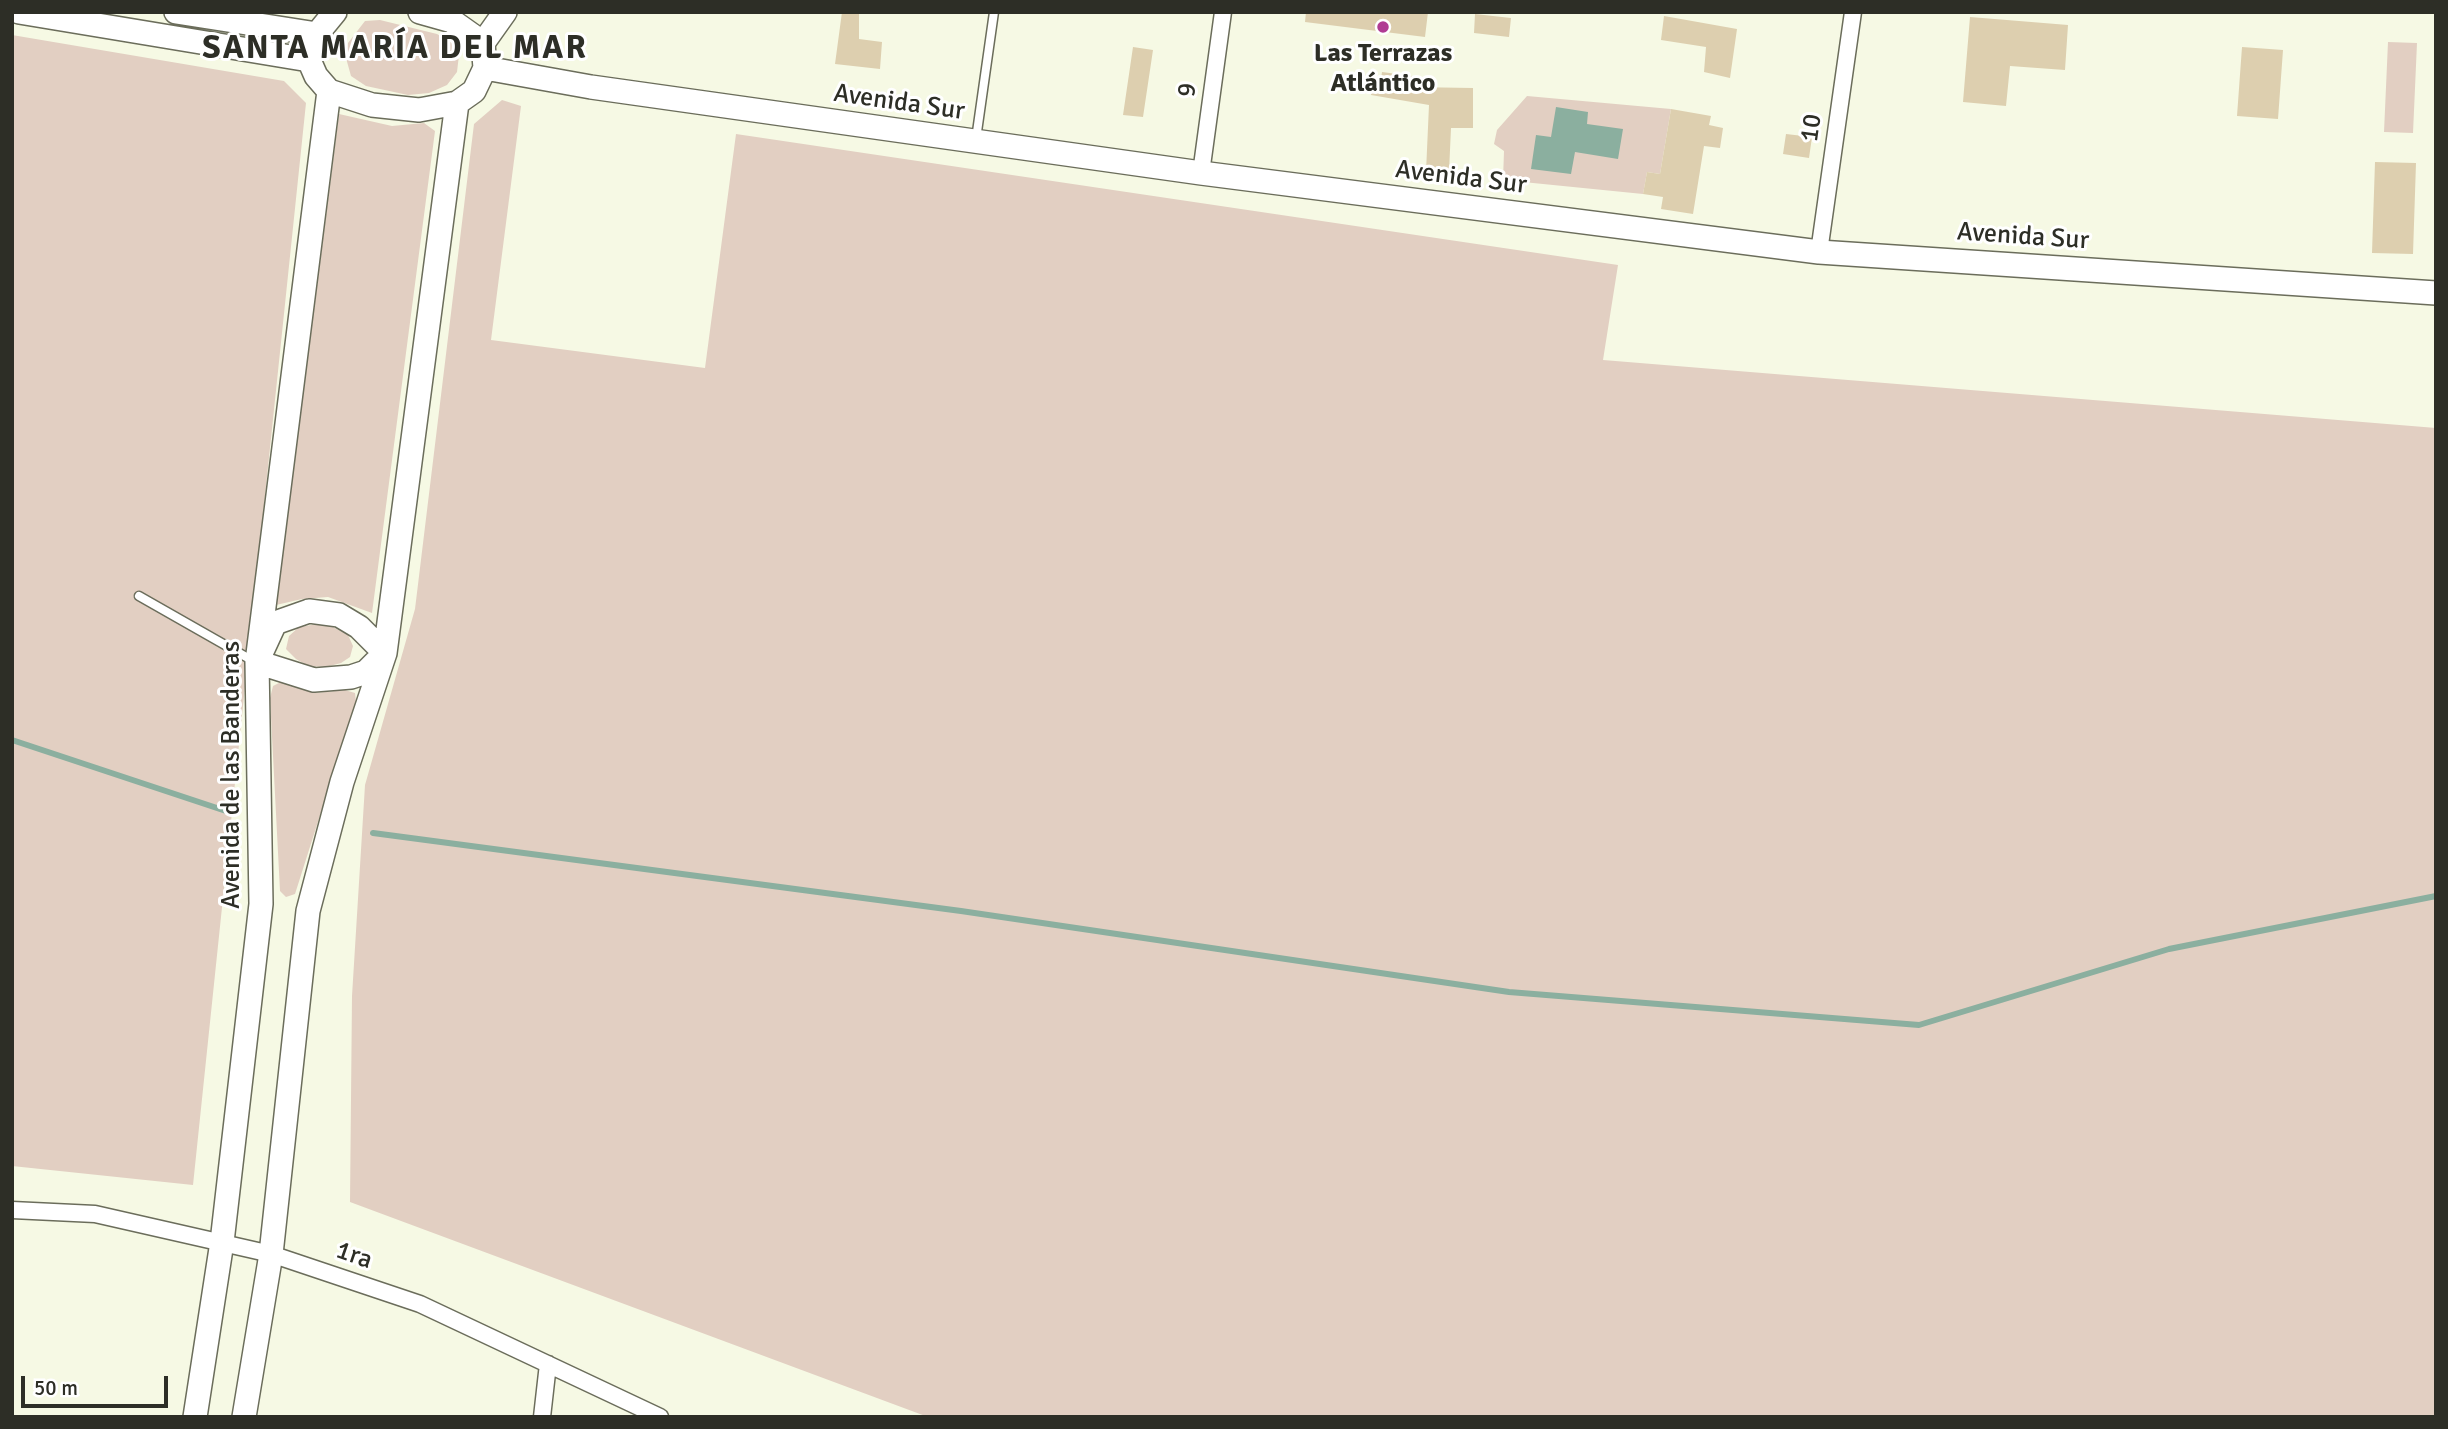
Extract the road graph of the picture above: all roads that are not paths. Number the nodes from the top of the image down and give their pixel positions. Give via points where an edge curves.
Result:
1 (19, 12) edge
2 (176, 12) edge
3 (335, 12) edge
4 (420, 12) edge
5 (505, 12) edge
6 (994, 12) edge
7 (1223, 12) edge
8 (1853, 12) edge
9 (317, 34) junction
10 (483, 43) junction
11 (309, 60) junction
12 (485, 68) junction
13 (330, 91) junction
14 (457, 103) junction
15 (975, 142) junction
16 (1201, 173) junction
17 (1819, 252) junction
18 (2436, 293) edge
19 (139, 596) dead end
20 (385, 653) junction
21 (257, 662) junction
22 (12, 1210) edge
23 (222, 1242) junction
24 (271, 1254) junction
25 (548, 1364) junction
26 (195, 1417) edge
27 (244, 1417) edge
28 (542, 1417) edge
29 (660, 1417) edge

1 - 11 main road
2 - 9 main road
3 - 9 main road
4 - 10 main road via 452,21
5 - 10 main road
6 - 15 lane
7 - 16 street, 9
8 - 17 street, 10
9 - 11 main road
10 - 12 main road
11 - 13 main road
12 - 14 main road via 474,91
12 - 15 main road, Avenida Sur via 592,88
13 - 14 main road via 372,105 419,110
13 - 21 main road, Avenida de las Banderas
14 - 20 main road
15 - 16 main road, Avenida Sur
16 - 17 main road, Avenida Sur
17 - 18 main road, Avenida Sur
19 - 21 lane
20 - 21 main road via 366,672 314,680
20 - 21 main road via 359,627 338,615 309,611 275,623
20 - 24 main road via 342,782 308,911
21 - 23 main road, Avenida de las Banderas via 261,904
22 - 23 street, 1ra via 96,1214
23 - 24 street, 1ra
23 - 26 main road, Avenida de las Banderas
24 - 25 street, 1ra via 420,1304
24 - 27 main road
25 - 28 street
25 - 29 street, 1ra

